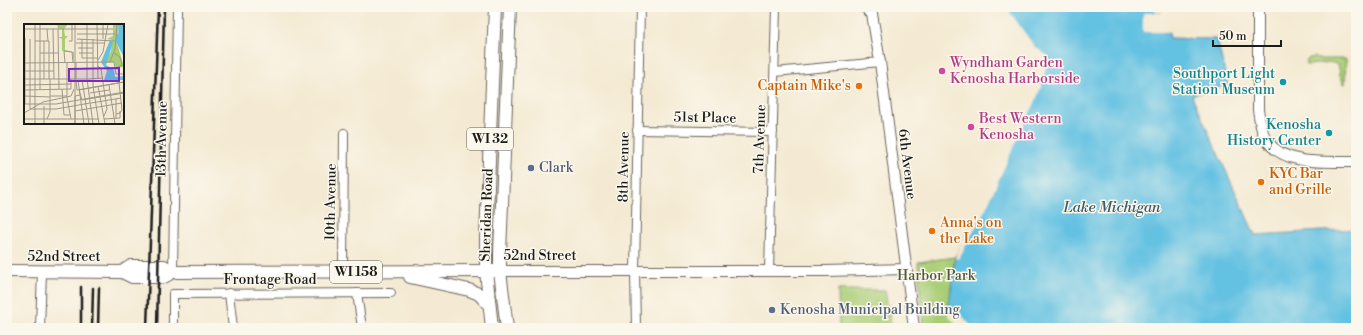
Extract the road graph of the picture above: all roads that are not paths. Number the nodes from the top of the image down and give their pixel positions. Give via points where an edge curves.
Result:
1 (177, 7) edge
2 (495, 7) edge
3 (510, 7) edge
4 (640, 7) edge
5 (776, 7) edge
6 (864, 7) edge
7 (1258, 7) edge
8 (880, 62) junction
9 (775, 72) junction
10 (637, 130) junction
11 (773, 132) junction
12 (344, 133) dead end
13 (1356, 162) edge
14 (907, 269) junction
15 (7, 271) edge
16 (486, 271) junction
17 (500, 271) junction
18 (635, 271) junction
19 (769, 271) junction
20 (42, 272) junction
21 (173, 272) junction
22 (343, 272) junction
23 (388, 272) junction
24 (229, 293) junction
25 (357, 293) junction
26 (391, 293) dead end
27 (489, 305) junction
28 (40, 328) edge
29 (172, 328) edge
30 (234, 328) edge
31 (362, 328) edge
32 (492, 328) edge
33 (507, 328) edge
34 (636, 328) edge
35 (914, 328) edge

1 - 21 street, 13th Avenue
2 - 16 main road, Sheridan Road / WI 32
3 - 17 main road, Sheridan Road / WI 32
4 - 10 street, 8th Avenue
5 - 9 street, 7th Avenue
6 - 8 street, 6th Avenue via 872,14
7 - 13 street via 1258,110 1260,125 1267,142 1288,157 1307,161
8 - 9 street
8 - 14 street, 6th Avenue
9 - 11 street, 7th Avenue
10 - 11 street, 51st Place
10 - 18 street, 8th Avenue
11 - 19 street, 7th Avenue
12 - 22 street, 10th Avenue
14 - 19 street, 52nd Street
14 - 35 street, 6th Avenue
15 - 20 main road, 52nd Street / WI 158
16 - 17 main road, 52nd Street / WI 158
16 - 23 main road, 52nd Street / WI 158
16 - 27 main road, Sheridan Road / WI 32
17 - 18 street, 52nd Street
17 - 33 main road, Sheridan Road / WI 32
18 - 19 street, 52nd Street
18 - 34 street, 8th Avenue
20 - 21 main road, 52nd Street / WI 158 via 122,272 132,266 164,266
20 - 28 street
21 - 22 main road, 52nd Street / WI 158
22 - 23 main road, 52nd Street / WI 158
23 - 27 main road via 469,290 479,294
24 - 25 street, Frontage Road
24 - 29 street, Frontage Road via 173,294
24 - 30 street
25 - 26 street, Frontage Road
25 - 31 street
27 - 32 main road, Sheridan Road / WI 32

